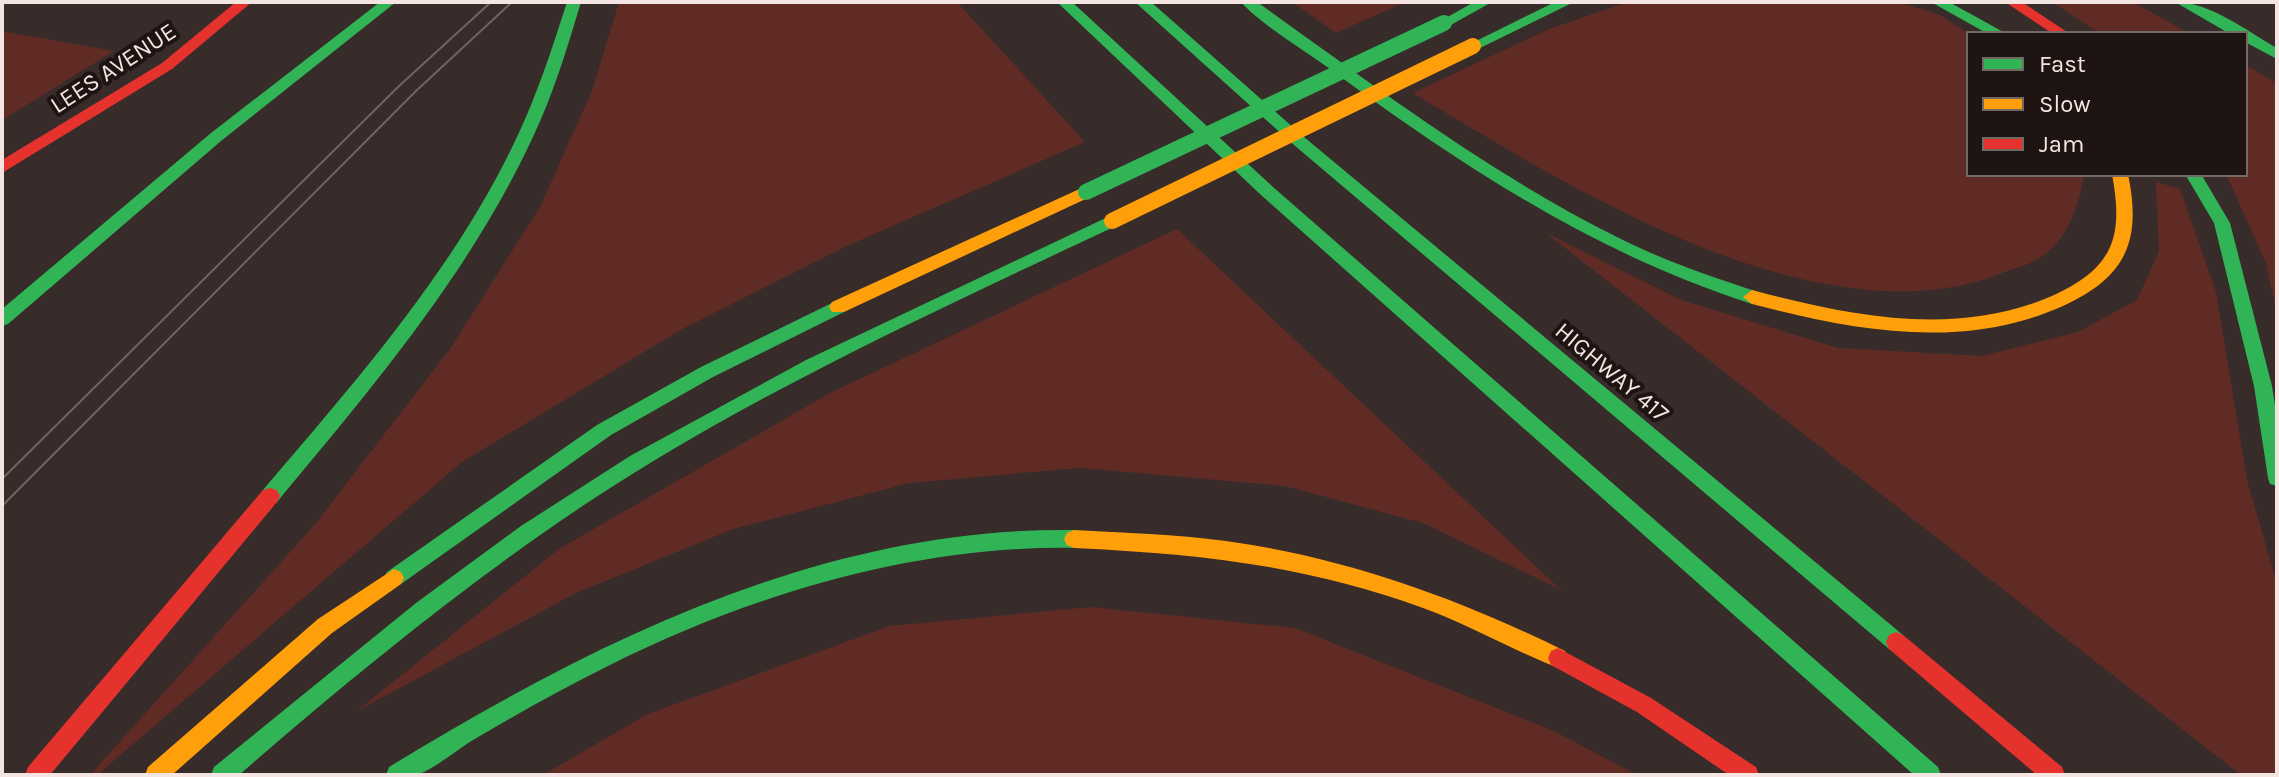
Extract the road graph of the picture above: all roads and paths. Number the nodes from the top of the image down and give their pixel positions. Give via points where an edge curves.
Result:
1 (245, 2) edge
2 (389, 2) edge
3 (1064, 2) edge
4 (1142, 2) edge
5 (1248, 2) edge
6 (1485, 2) edge
7 (1567, 2) edge
8 (1938, 2) edge
9 (2012, 2) edge
10 (2182, 2) edge
11 (574, 4) edge
12 (1996, 32) edge
13 (2060, 32) edge
14 (2237, 32) edge
15 (2247, 37) edge
16 (2277, 54) edge
17 (2, 167) edge
18 (2120, 176) edge
19 (2194, 176) edge
20 (4, 317) edge
21 (2277, 478) edge
22 (36, 775) edge
23 (156, 775) edge
24 (222, 775) edge
25 (397, 775) edge
26 (1748, 775) edge
27 (1930, 775) edge
28 (2054, 775) edge

1 - 17 main road, LEES AVENUE via 167,66
2 - 20 main road via 216,137
3 - 27 main road via 1267,191
4 - 28 main road, HIGHWAY 417 via 1299,141
5 - 18 main road via 1430,130 1578,222 1767,305 1856,324 1949,328 2028,317 2087,288 2122,252 2128,209
6 - 23 main road, bridge via 822,314 604,430 325,626
7 - 24 main road, bridge via 780,383 572,503 324,686
8 - 12 main road
9 - 13 main road
10 - 14 main road
11 - 22 main road via 564,47 520,151 434,295 369,380
15 - 16 main road
19 - 21 main road via 2222,223 2263,386
25 - 26 main road via 491,714 598,657 753,594 812,575 926,551 1103,539 1152,540 1263,556 1383,584 1502,629 1620,690

